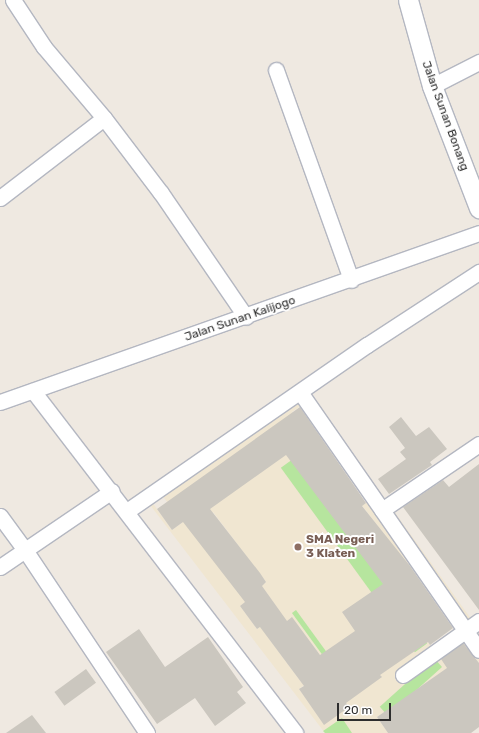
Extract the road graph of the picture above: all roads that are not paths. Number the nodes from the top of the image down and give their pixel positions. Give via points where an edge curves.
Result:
1 (13, 0) edge
2 (408, 0) edge
3 (479, 62) edge
4 (276, 70) dead end
5 (432, 86) junction
6 (104, 118) junction
7 (477, 197) edge
8 (0, 198) edge
9 (479, 233) edge
10 (479, 272) edge
11 (351, 280) junction
12 (246, 317) junction
13 (33, 390) junction
14 (300, 392) junction
15 (0, 402) edge
16 (479, 444) edge
17 (112, 491) junction
18 (382, 510) junction
19 (127, 511) junction
20 (0, 516) edge
21 (25, 550) junction
22 (0, 567) edge
23 (479, 621) edge
24 (466, 631) junction
25 (479, 650) edge
26 (403, 675) dead end
27 (147, 733) edge
28 (295, 733) edge

1 - 6 street via 44,47
2 - 5 street, Jalan Sunan Bonang
3 - 5 street
4 - 11 street
5 - 7 street, Jalan Sunan Bonang
6 - 8 street
6 - 12 street via 162,193
9 - 11 street, Jalan Sunan Kalijogo
10 - 14 street
11 - 12 street, Jalan Sunan Kalijogo
12 - 13 street, Jalan Sunan Kalijogo
13 - 15 street, Jalan Sunan Kalijogo
13 - 17 street
14 - 18 street
14 - 19 street
16 - 18 street
17 - 19 street
17 - 21 street
18 - 24 street
19 - 28 street
20 - 21 street
21 - 22 street
21 - 27 street
23 - 24 street
24 - 25 street
24 - 26 street

